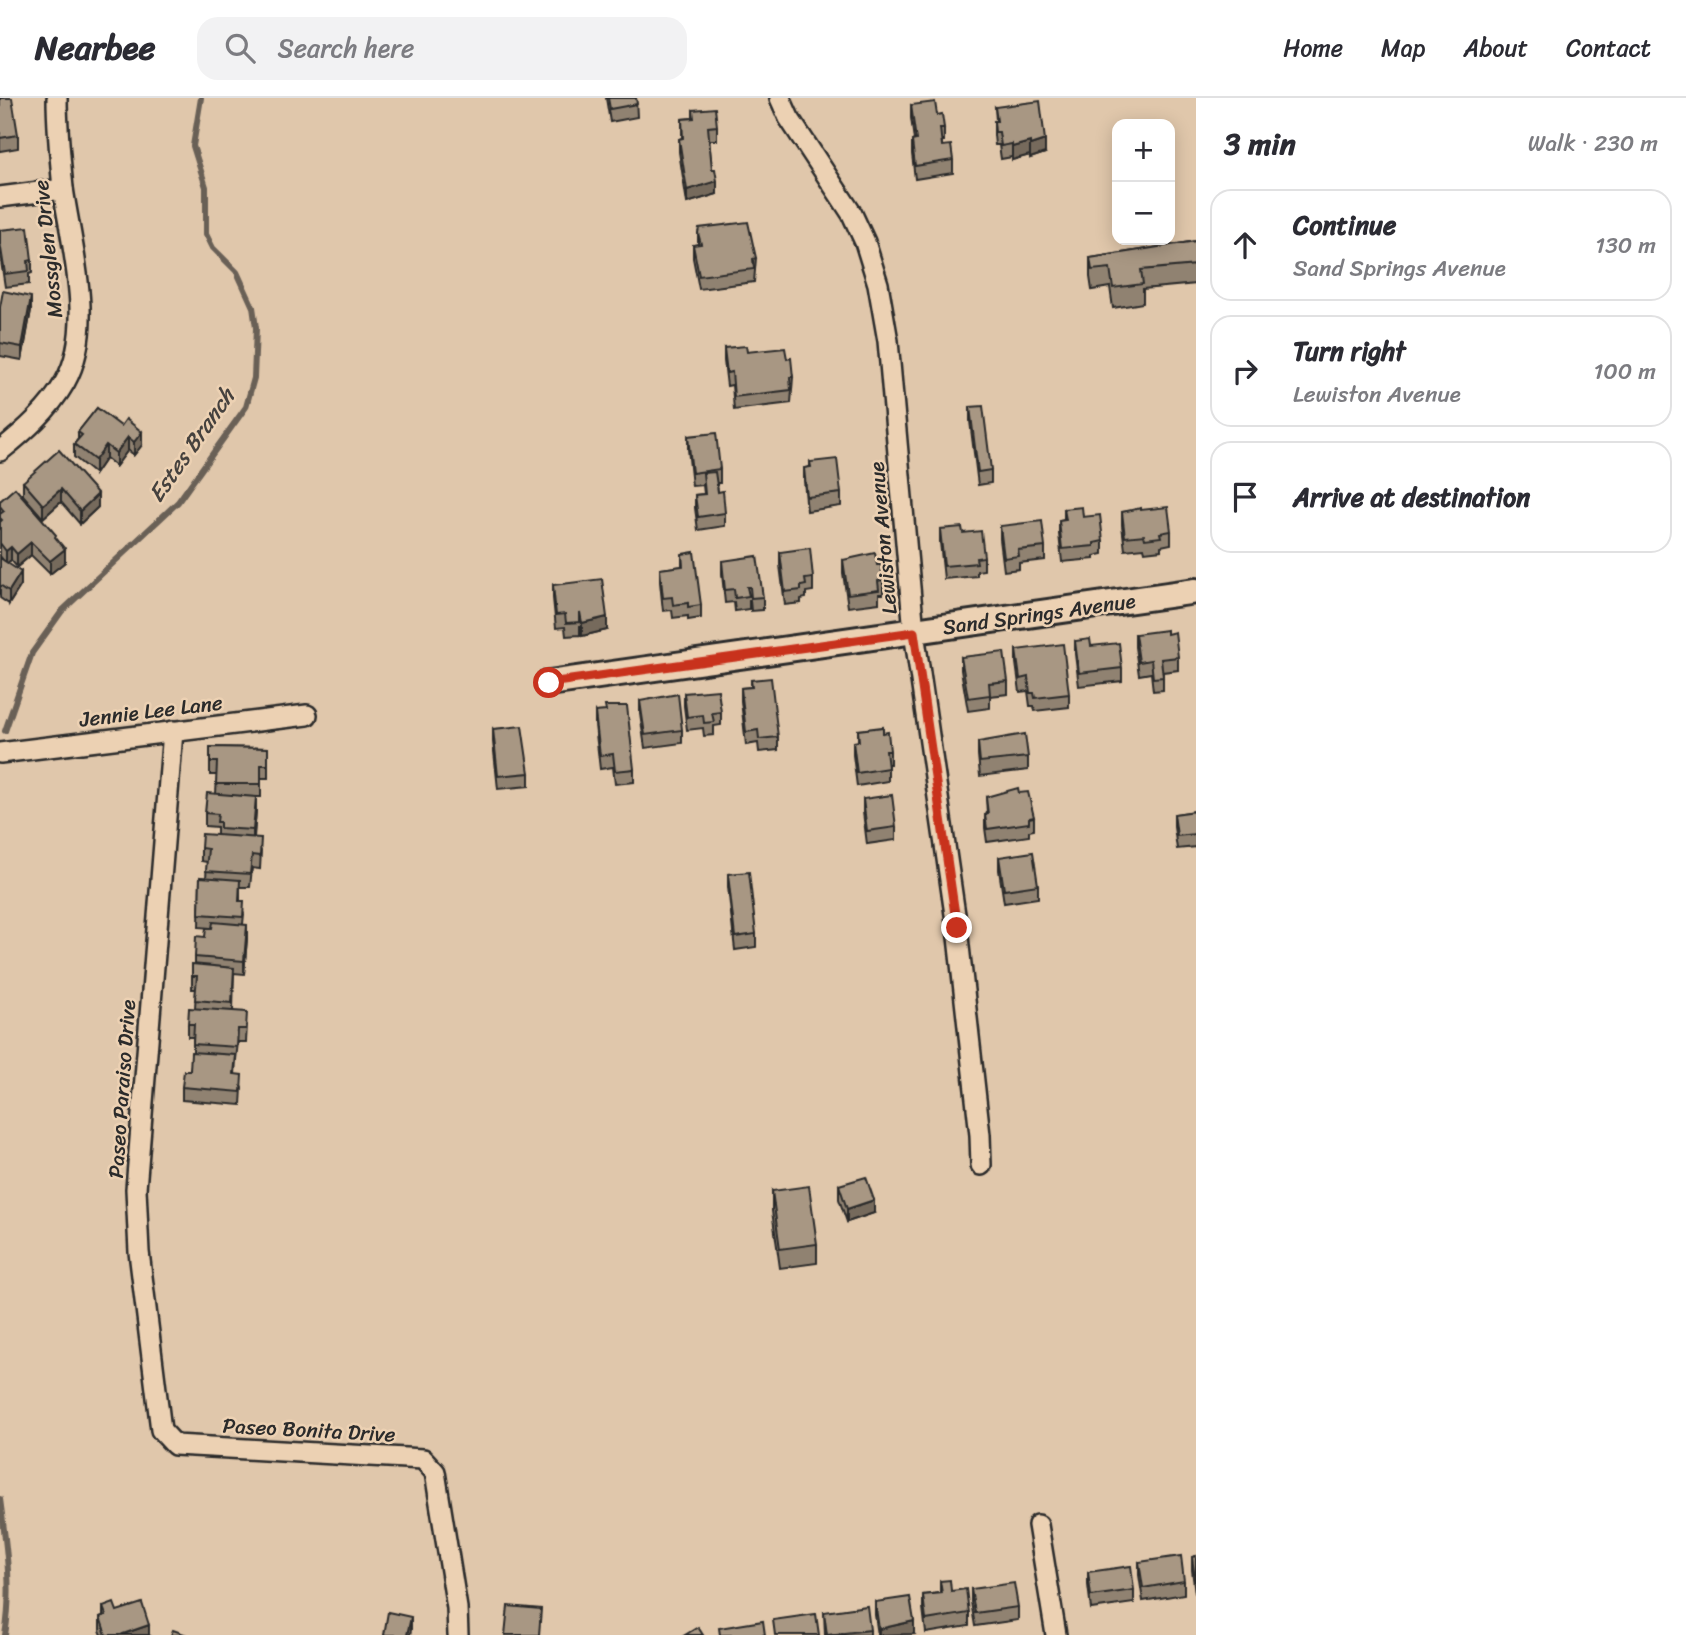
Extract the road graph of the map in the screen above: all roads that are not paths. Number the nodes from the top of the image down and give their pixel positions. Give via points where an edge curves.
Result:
1 (57, 98) edge
2 (780, 98) edge
3 (64, 189) junction
4 (0, 197) edge
5 (0, 451) edge
6 (1196, 592) edge
7 (914, 632) junction
8 (549, 683) dead end
9 (307, 715) dead end
10 (173, 731) junction
11 (0, 753) edge
12 (981, 1165) dead end
13 (175, 1445) joint
14 (1038, 1525) dead end
15 (458, 1635) edge
16 (1056, 1635) edge

1 - 3 street, Mossglen Drive
2 - 7 street, Lewiston Avenue via 852,214 878,284 888,341
3 - 4 street
3 - 5 street, Mossglen Drive via 79,292 74,361 53,400
6 - 7 street, Sand Springs Avenue
7 - 8 street, Sand Springs Avenue
7 - 12 street, Lewiston Avenue via 957,928
9 - 10 street, Jennie Lee Lane
10 - 11 street, Jennie Lee Lane
10 - 13 street, Paseo Paraiso Drive via 136,1189 139,1252 161,1430
13 - 15 street, Paseo Bonita Drive via 422,1460 435,1472
14 - 16 street

